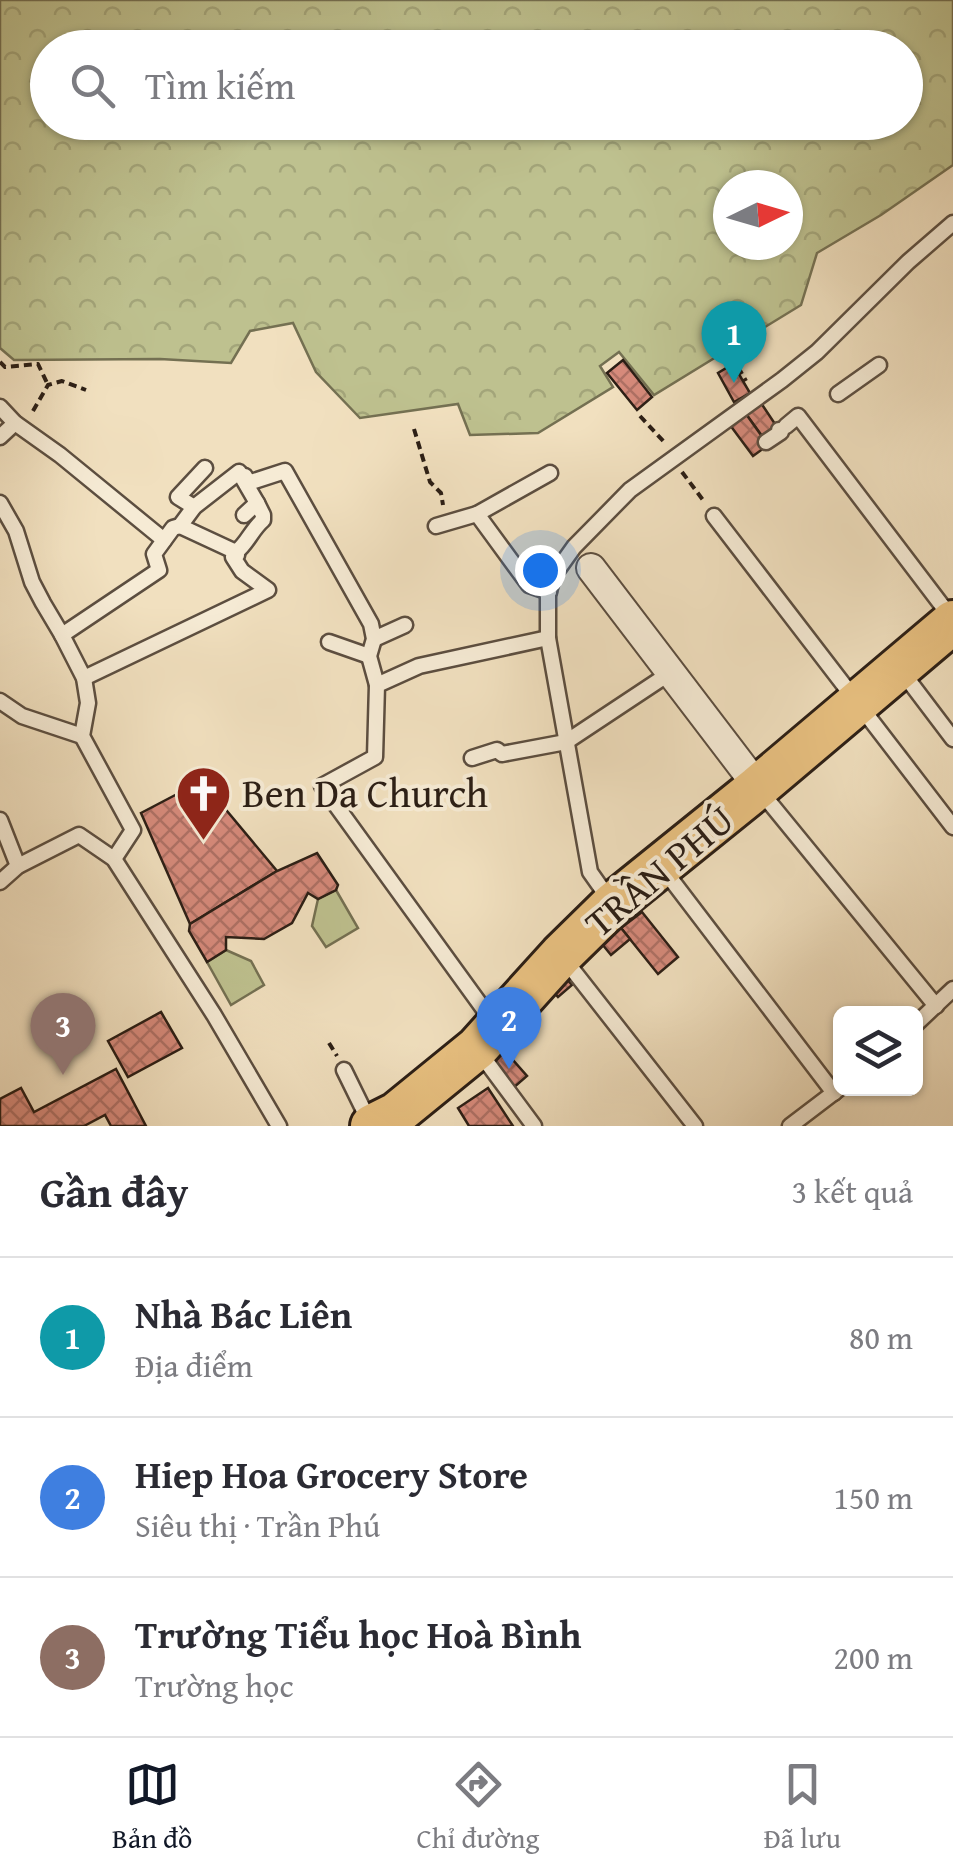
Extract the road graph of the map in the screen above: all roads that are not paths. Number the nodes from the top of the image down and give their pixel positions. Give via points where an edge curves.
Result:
1 (953, 223) edge
2 (879, 364) dead end
3 (838, 394) dead end
4 (0, 407) edge
5 (19, 425) junction
6 (0, 437) edge
7 (766, 442) dead end
8 (206, 468) dead end
9 (241, 470) dead end
10 (550, 473) dead end
11 (0, 503) edge
12 (258, 503) junction
13 (194, 507) junction
14 (477, 514) junction
15 (244, 515) dead end
16 (714, 516) road end
17 (444, 524) road end
18 (180, 526) junction
19 (164, 540) junction
20 (236, 552) junction
21 (592, 568) dead end
22 (548, 592) junction
23 (953, 621) edge
24 (405, 625) dead end
25 (62, 635) junction
26 (548, 638) junction
27 (374, 639) junction
28 (328, 642) dead end
29 (369, 656) junction
30 (899, 668) junction
31 (670, 673) junction
32 (84, 678) junction
33 (377, 685) junction
34 (0, 701) edge
35 (858, 703) junction
36 (82, 736) junction
37 (953, 739) edge
38 (566, 742) junction
39 (472, 758) dead end
40 (758, 787) junction
41 (0, 820) edge
42 (953, 827) edge
43 (114, 859) junction
44 (661, 865) junction
45 (18, 866) junction
46 (0, 882) edge
47 (613, 904) junction
48 (561, 955) junction
49 (953, 989) edge
50 (936, 1006) junction
51 (923, 1018) edge
52 (487, 1038) junction
53 (344, 1070) dead end
54 (833, 1084) edge
55 (833, 1094) edge
56 (386, 1123) edge
57 (279, 1126) edge
58 (534, 1126) edge
59 (695, 1126) edge
60 (790, 1126) edge

1 - 22 lane via 818,352 630,490 574,547
2 - 3 lane
4 - 5 lane
5 - 6 lane
5 - 19 lane
7 - 23 lane via 798,416
8 - 13 lane via 178,497
9 - 27 lane via 248,482 285,471
10 - 14 lane
11 - 25 lane
12 - 13 lane via 239,472
12 - 15 lane
12 - 20 lane via 263,520
13 - 18 lane
14 - 17 lane
14 - 22 lane via 528,585
16 - 35 lane
18 - 19 lane
18 - 20 lane
19 - 25 lane via 154,554 158,570
20 - 32 lane via 242,572 268,590
21 - 31 street
22 - 26 lane
23 - 30 main road, TRẦN PHÚ
24 - 27 lane
25 - 32 lane
26 - 33 lane via 419,666
26 - 38 lane
27 - 29 lane
28 - 29 lane
29 - 33 lane
30 - 35 main road, TRẦN PHÚ
30 - 37 lane
31 - 38 lane
31 - 40 street
32 - 36 lane
33 - 52 lane via 375,756 322,786
34 - 36 lane via 22,716
35 - 40 main road, TRẦN PHÚ
35 - 42 lane
36 - 43 lane via 133,830
38 - 39 lane
38 - 47 lane via 590,872
40 - 44 main road, TRẦN PHÚ
40 - 50 lane
41 - 45 lane
43 - 45 lane via 79,836
43 - 57 lane
44 - 47 main road, TRẦN PHÚ
44 - 54 lane
45 - 46 lane
47 - 48 main road, TRẦN PHÚ
48 - 52 main road, TRẦN PHÚ
48 - 59 lane
49 - 50 lane
50 - 51 lane
52 - 56 main road, TRẦN PHÚ
52 - 58 lane
53 - 56 lane
55 - 60 lane

